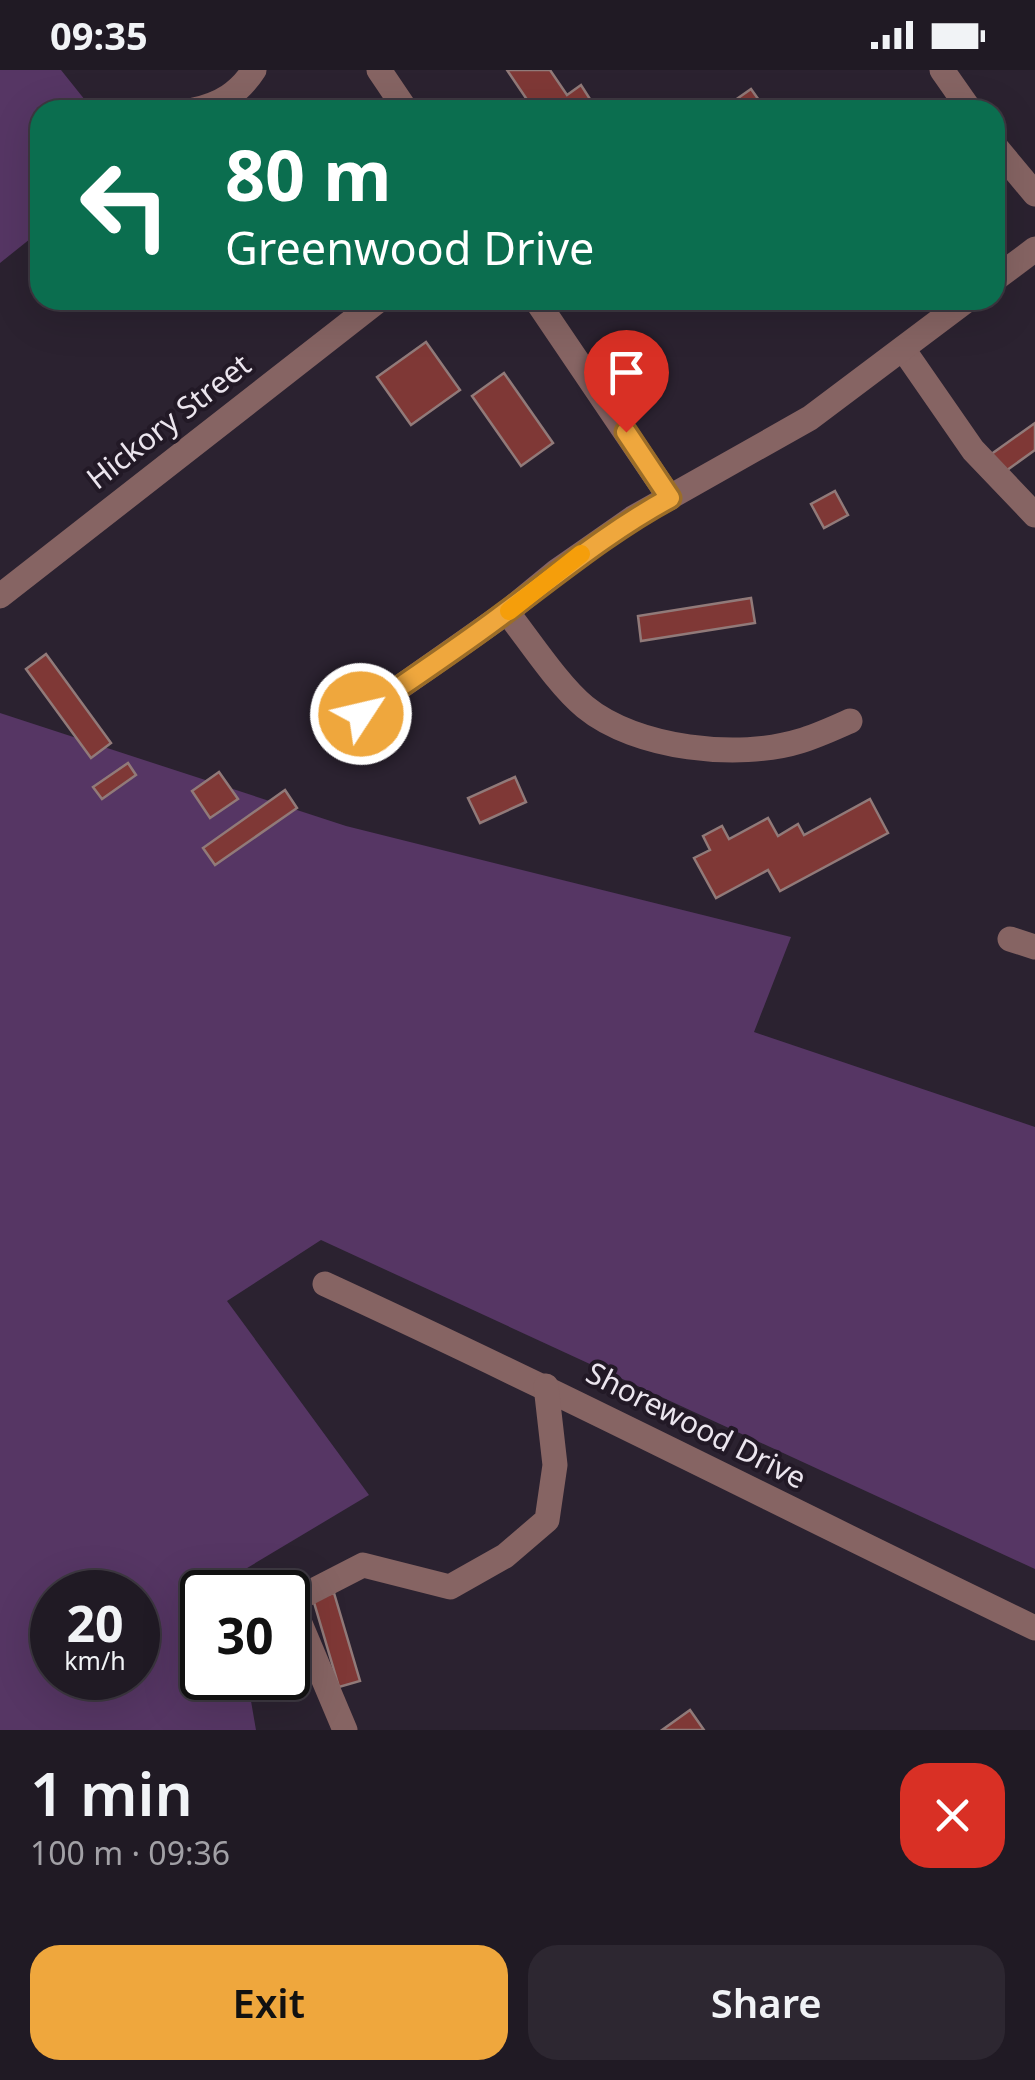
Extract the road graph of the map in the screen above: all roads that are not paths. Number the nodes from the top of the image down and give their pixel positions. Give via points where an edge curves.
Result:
1 (254, 70) edge
2 (379, 70) edge
3 (952, 73) edge
4 (223, 100) edge
5 (399, 100) edge
6 (965, 100) edge
7 (1005, 158) edge
8 (1035, 194) edge
9 (1035, 249) edge
10 (1005, 272) edge
11 (366, 310) edge
12 (543, 310) edge
13 (953, 310) edge
14 (902, 348) junction
15 (670, 498) junction
16 (1035, 515) edge
17 (0, 596) edge
18 (507, 612) junction
19 (850, 721) dead end
20 (332, 735) dead end
21 (326, 1284) dead end
22 (546, 1386) junction
23 (1035, 1628) edge
24 (345, 1730) edge

1 - 4 street
2 - 5 street
3 - 6 street
7 - 8 street
9 - 10 street
11 - 17 street, Hickory Street
12 - 15 street
13 - 14 street
14 - 15 street via 810,418
14 - 16 street via 973,450
15 - 18 street via 602,539
18 - 19 street via 583,706 649,740 724,750 774,746
18 - 20 street
21 - 22 street, Shorewood Drive
22 - 23 street, Shorewood Drive
22 - 24 street via 556,1466 547,1520 505,1556 450,1588 363,1566 291,1602

